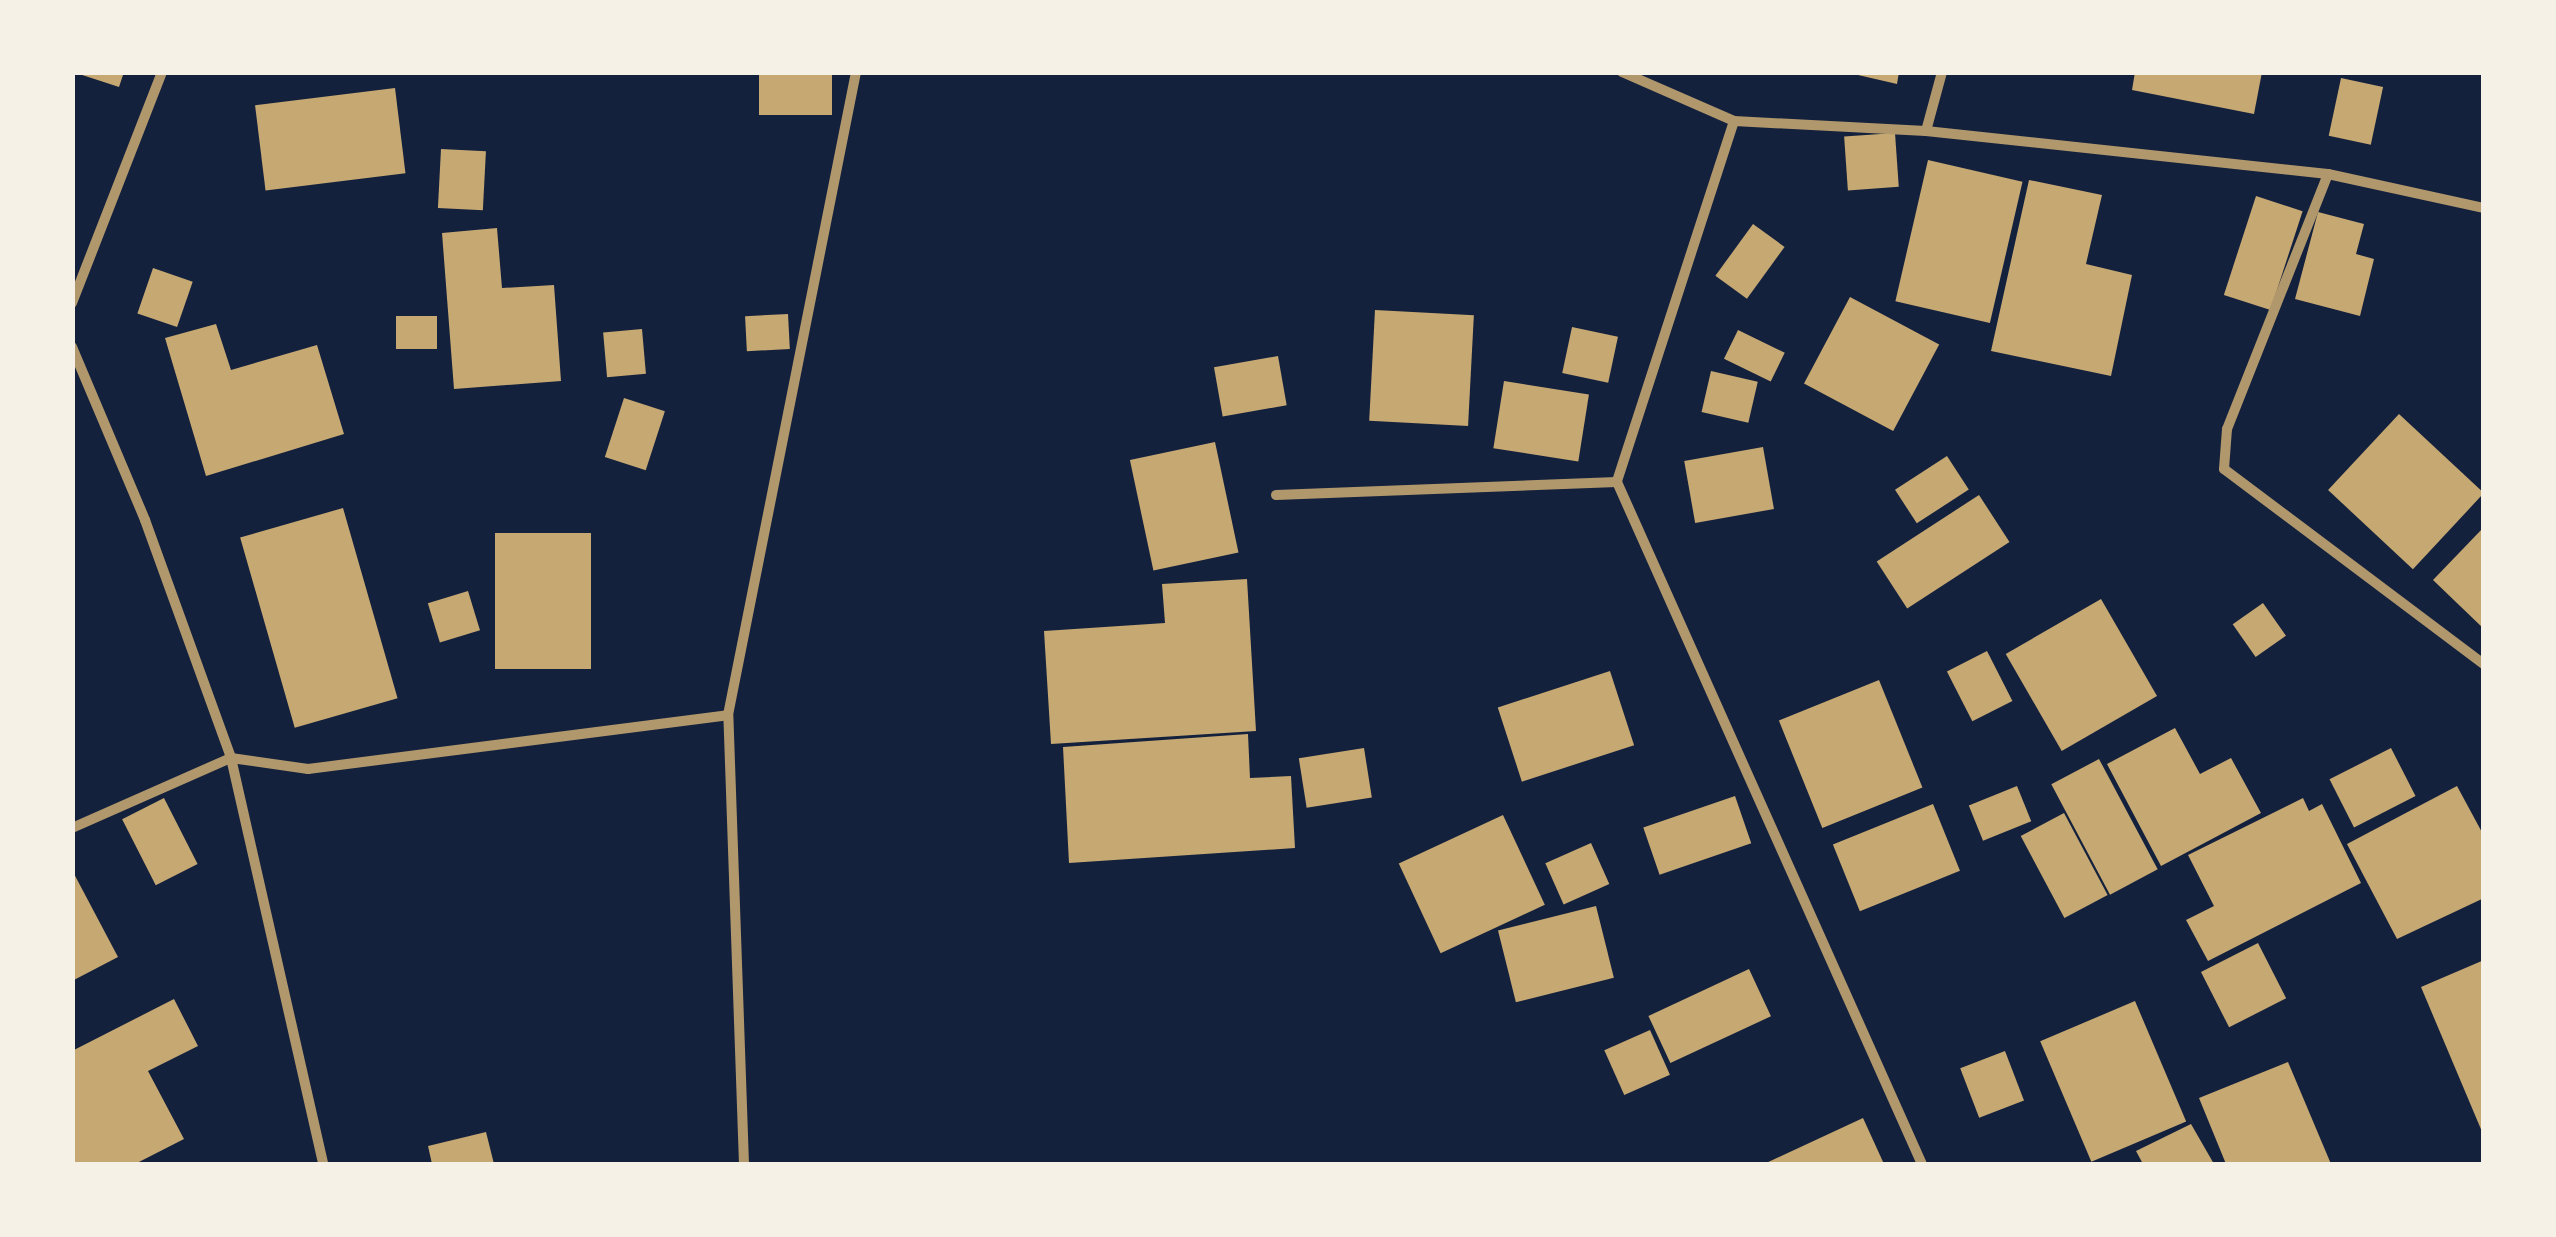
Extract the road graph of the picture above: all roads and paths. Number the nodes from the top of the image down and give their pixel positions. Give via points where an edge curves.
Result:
1 (162, 72) edge
2 (856, 72) edge
3 (1622, 72) edge
4 (1942, 72) edge
5 (1734, 121) junction
6 (1926, 131) junction
7 (2328, 174) junction
8 (2484, 208) edge
9 (72, 302) edge
10 (72, 347) edge
11 (1617, 482) junction
12 (1276, 495) dead end
13 (2484, 664) edge
14 (728, 715) junction
15 (231, 758) junction
16 (72, 828) edge
17 (323, 1164) edge
18 (744, 1164) edge
19 (1922, 1164) edge

1 - 9 street
2 - 14 street
3 - 5 street
4 - 6 street
5 - 6 street
5 - 11 street
6 - 7 street
7 - 8 street
7 - 13 street via 2227,429 2224,470
10 - 15 street via 145,520
11 - 12 street
11 - 19 street
14 - 15 street via 308,768
14 - 18 street
15 - 16 street
15 - 17 street

